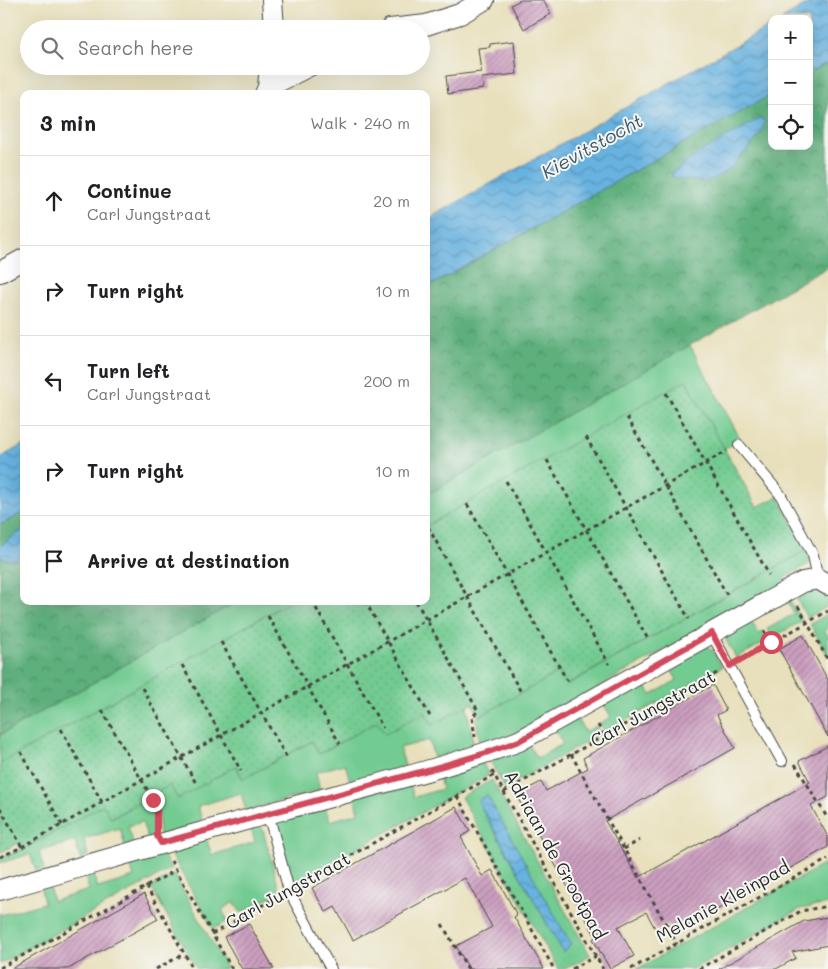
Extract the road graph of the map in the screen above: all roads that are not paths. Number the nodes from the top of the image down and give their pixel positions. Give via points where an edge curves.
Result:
1 (272, 0) edge
2 (484, 0) edge
3 (273, 20) edge
4 (430, 24) edge
5 (268, 75) edge
6 (294, 75) edge
7 (266, 90) edge
8 (20, 261) edge
9 (0, 272) edge
10 (739, 445) road end
11 (823, 582) edge
12 (712, 633) junction
13 (782, 761) road end
14 (268, 814) junction
15 (0, 890) edge
16 (331, 969) edge

1 - 3 street
2 - 4 street via 460,14
5 - 7 street
6 - 7 street
8 - 9 street
10 - 11 lane via 780,494
11 - 12 street via 804,582
12 - 13 lane
12 - 14 street via 519,741
14 - 15 street
14 - 16 lane via 289,891

